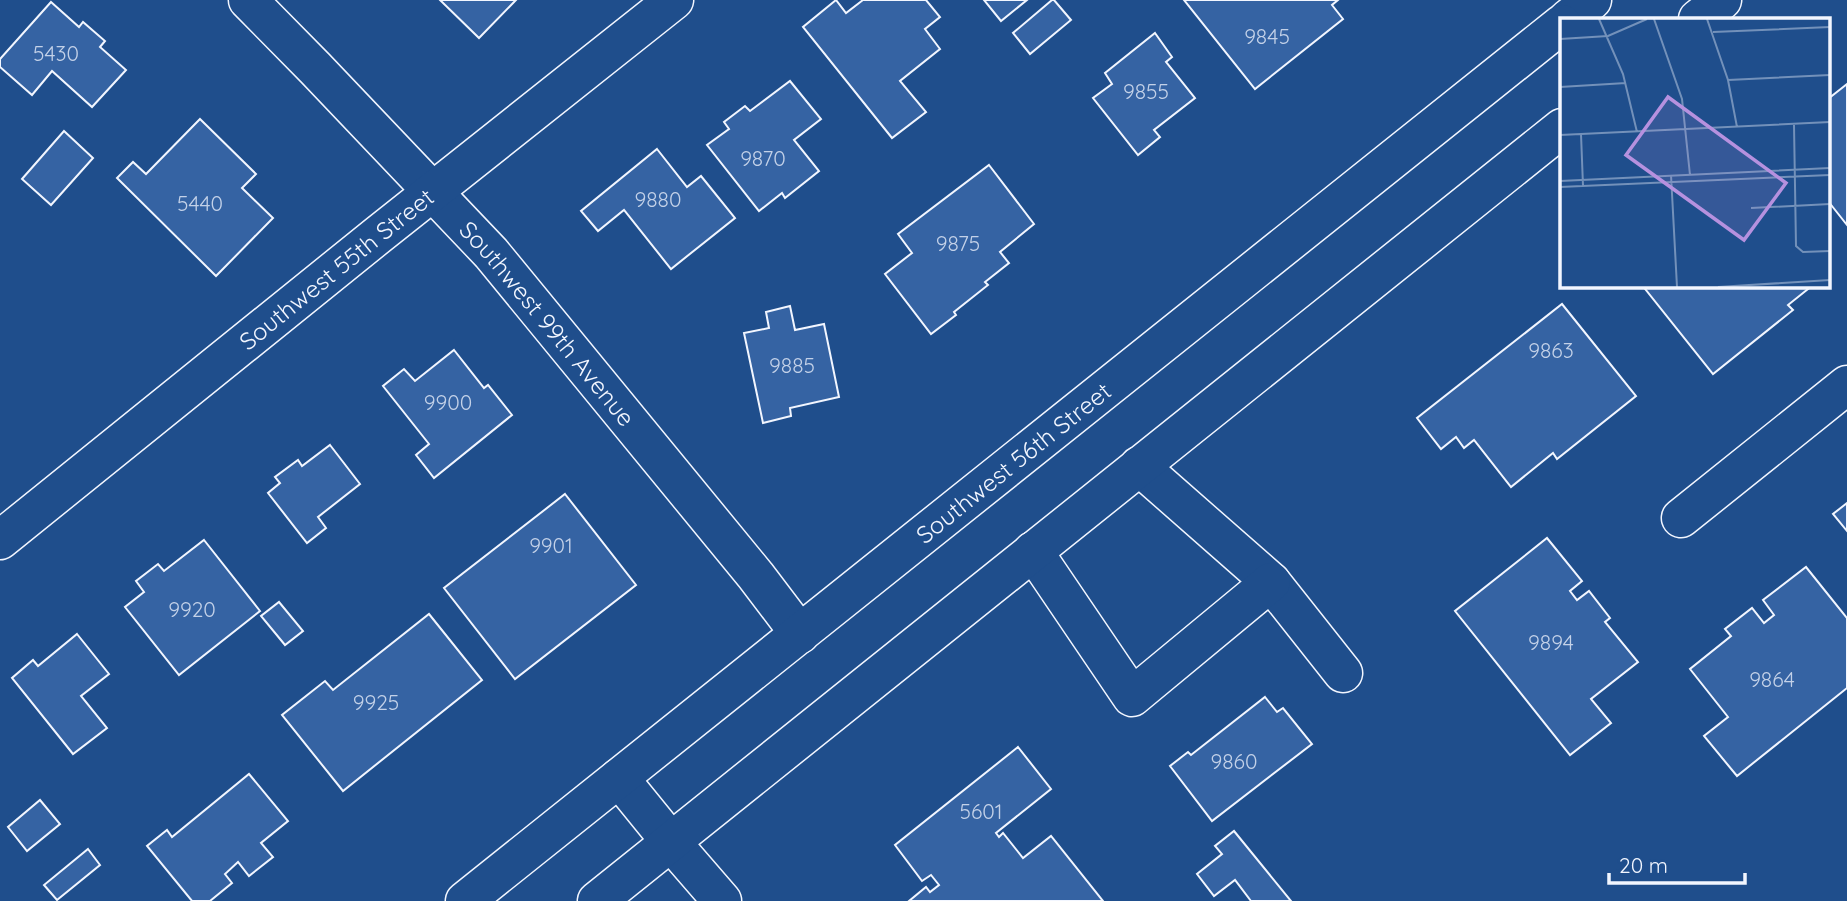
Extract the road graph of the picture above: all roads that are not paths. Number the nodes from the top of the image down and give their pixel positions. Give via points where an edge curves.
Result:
1 (248, 0) edge
2 (674, 0) edge
3 (1592, 0) edge
4 (1722, 0) edge
5 (1569, 18) edge
6 (1699, 18) edge
7 (1560, 26) edge
8 (1560, 130) edge
9 (433, 192) junction
10 (1847, 385) edge
11 (1139, 466) junction
12 (1681, 518) dead end
13 (0, 540) edge
14 (1033, 551) junction
15 (1271, 582) junction
16 (800, 634) junction
17 (1343, 673) dead end
18 (619, 778) junction
19 (671, 842) junction
20 (465, 901) edge
21 (597, 901) edge
22 (722, 901) edge

1 - 9 main road, Southwest 99th Avenue
2 - 9 main road, Southwest 55th Street
3 - 5 main road
4 - 6 main road
7 - 16 main road, Southwest 56th Street
8 - 11 main road
9 - 13 main road, Southwest 55th Street
9 - 16 main road, Southwest 99th Avenue via 491,253
10 - 12 main road
11 - 14 main road
11 - 15 main road
14 - 15 main road via 1132,697
14 - 19 main road
15 - 17 main road
16 - 18 main road, Southwest 56th Street
18 - 19 main road
18 - 20 main road, Southwest 56th Street
19 - 21 main road
19 - 22 main road

